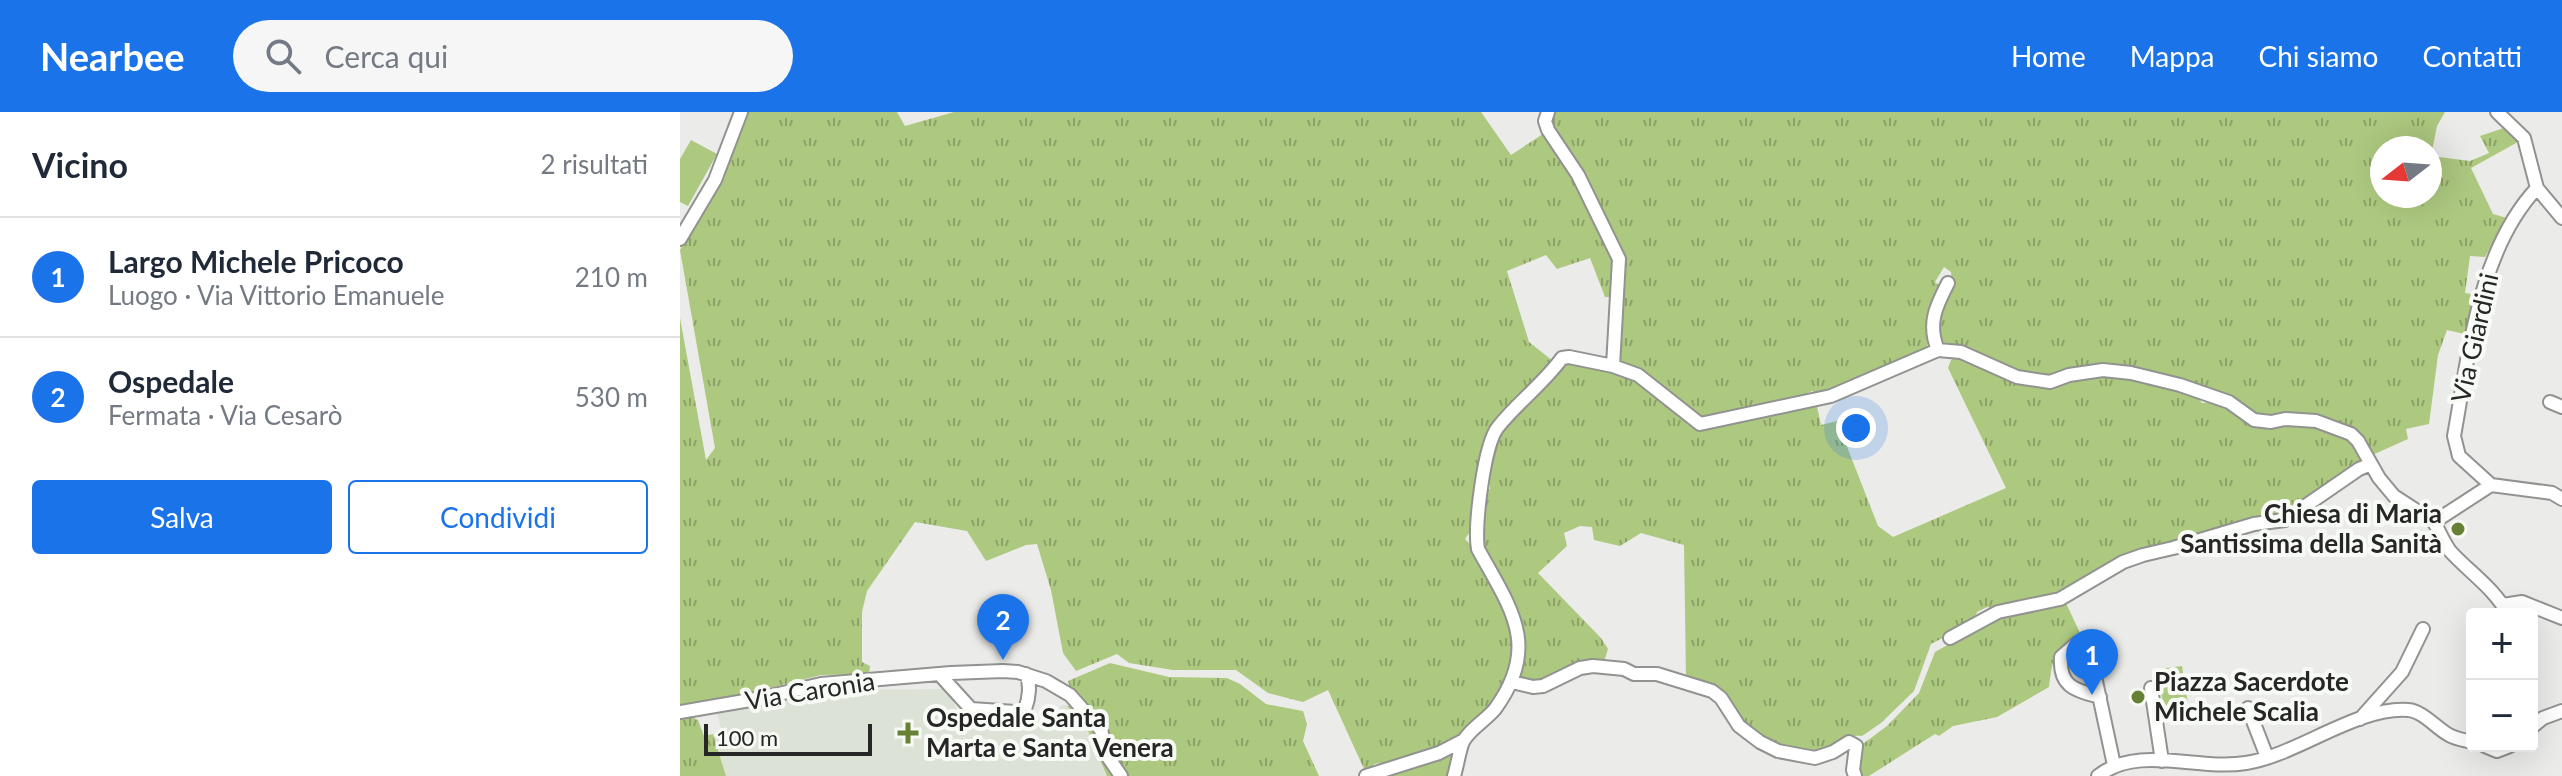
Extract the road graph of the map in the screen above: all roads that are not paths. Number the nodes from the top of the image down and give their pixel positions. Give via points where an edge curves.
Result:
1 (741, 112) edge
2 (1548, 112) edge
3 (2497, 112) edge
4 (2537, 188) junction
5 (2562, 218) edge
6 (680, 239) edge
7 (1948, 283) dead end
8 (1938, 350) junction
9 (1613, 366) junction
10 (2371, 464) junction
11 (2562, 483) edge
12 (2491, 485) junction
13 (2557, 496) edge
14 (2434, 522) junction
15 (2504, 608) edge
16 (2507, 608) edge
17 (2537, 608) edge
18 (2538, 608) edge
19 (2562, 618) edge
20 (2423, 629) dead end
21 (1950, 638) dead end
22 (1026, 674) junction
23 (941, 676) junction
24 (1512, 682) junction
25 (2151, 688) dead end
26 (2100, 697) junction
27 (2248, 708) dead end
28 (2562, 711) edge
29 (680, 712) edge
30 (2360, 719) junction
31 (2538, 722) edge
32 (2466, 740) edge
33 (1462, 741) junction
34 (2267, 757) junction
35 (2162, 761) junction
36 (2247, 763) junction
37 (2114, 765) junction
38 (1121, 776) edge
39 (1366, 776) edge
40 (1454, 776) edge
41 (1855, 776) edge
42 (2098, 776) edge
43 (2241, 776) edge

1 - 6 street via 715,180
2 - 9 street via 1548,130 1578,175 1619,259
3 - 4 street via 2524,138
4 - 5 street
4 - 12 street, Via Giardini via 2520,206 2486,277 2454,436 2459,456
7 - 8 street via 1934,309
8 - 9 street via 1831,396 1700,424 1638,375
8 - 10 street via 1961,352 2017,377 2050,382 2103,370 2180,385 2229,402 2254,420 2316,421 2351,434
9 - 24 street via 1562,358 1495,430 1490,444 1476,537 1513,615 1519,648
10 - 14 street via 2394,496
10 - 21 street via 2285,520 2123,562 2060,599 1998,612
11 - 13 street
12 - 13 street
12 - 14 street
14 - 15 street via 2448,549
16 - 17 street via 2522,602
18 - 19 street
20 - 30 street via 2402,672
22 - 23 street, Via Caronia
22 - 23 street via 1027,705 1015,712 971,709
22 - 38 street via 1070,695 1101,730 1108,757
23 - 29 street, Via Caronia via 821,684
24 - 33 street via 1492,712
24 - 41 street via 1538,687 1593,666 1657,674 1712,691 1739,726 1778,751 1815,758 1849,742 1856,746
25 - 35 street
26 - 26 street via 2088,644 2077,643 2061,657 2065,681 2074,690
26 - 37 street
27 - 34 street
28 - 31 street
30 - 32 street via 2409,710
30 - 34 street
33 - 39 street
33 - 40 street
34 - 36 street
35 - 36 street
35 - 37 street
36 - 43 street
37 - 42 street

